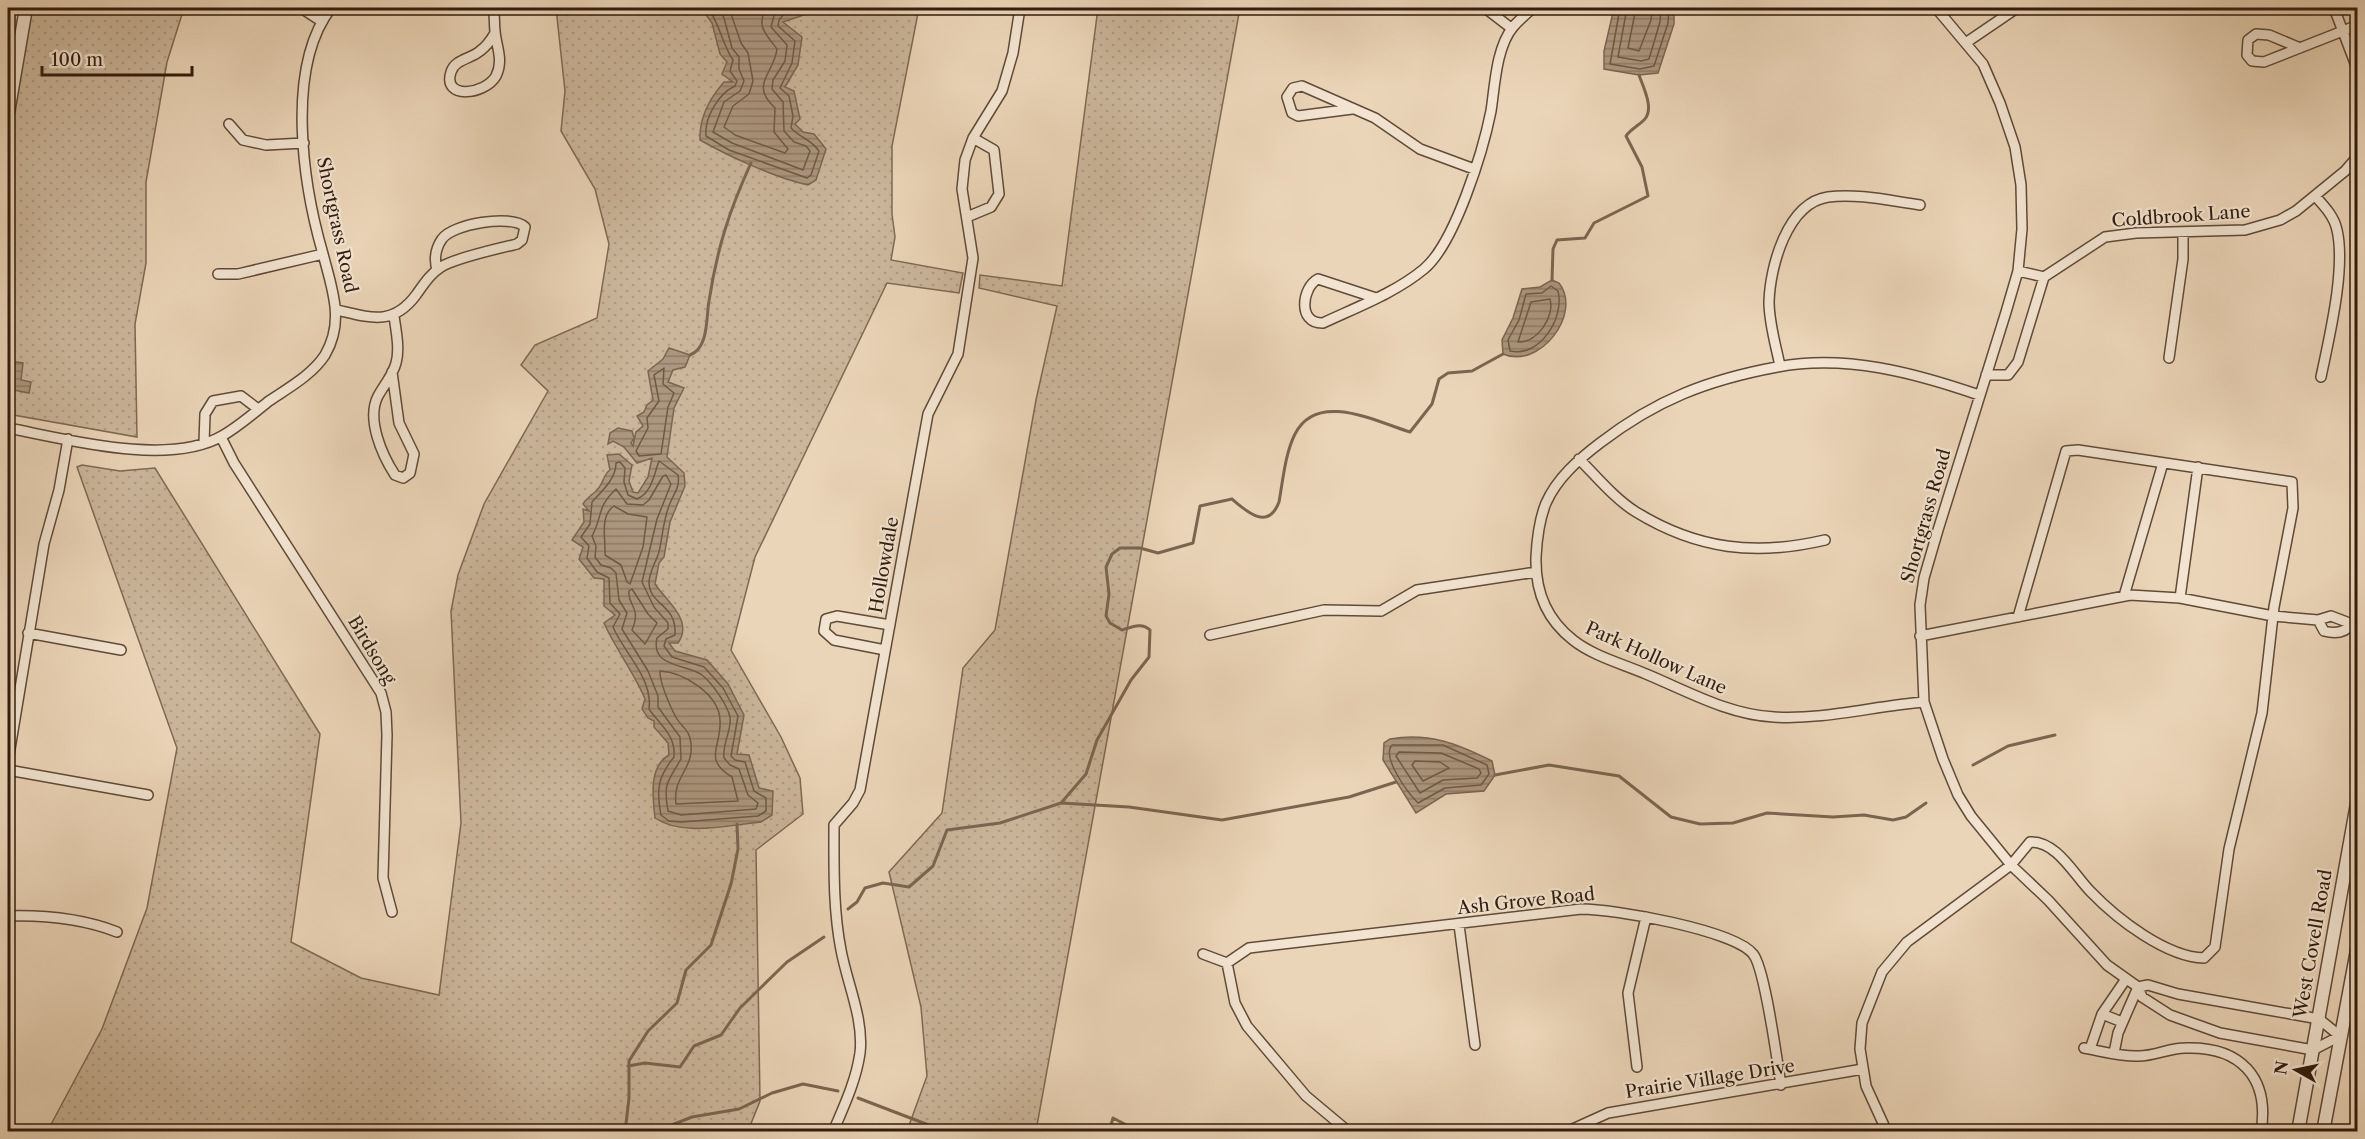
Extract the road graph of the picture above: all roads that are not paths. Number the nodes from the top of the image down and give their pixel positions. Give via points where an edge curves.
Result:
1 (26, 8) edge
2 (302, 8) edge
3 (331, 8) edge
4 (493, 8) edge
5 (1020, 8) edge
6 (1485, 8) edge
7 (1533, 8) edge
8 (1936, 8) edge
9 (2017, 8) edge
10 (2334, 8) edge
11 (321, 21) junction
12 (2358, 26) edge
13 (1512, 28) junction
14 (2341, 32) junction
15 (495, 33) junction
16 (1967, 42) junction
17 (2300, 48) junction
18 (2358, 71) edge
19 (1352, 109) junction
20 (8, 113) edge
21 (229, 124) dead end
22 (973, 138) junction
23 (304, 143) junction
24 (2358, 156) edge
25 (1474, 170) junction
26 (2315, 196) junction
27 (1920, 205) dead end
28 (967, 217) junction
29 (2183, 232) junction
30 (323, 254) junction
31 (437, 270) junction
32 (2018, 271) junction
33 (218, 274) dead end
34 (2044, 277) junction
35 (1376, 297) junction
36 (338, 310) junction
37 (394, 316) junction
38 (2169, 358) dead end
39 (1780, 366) junction
40 (392, 372) junction
41 (1986, 375) junction
42 (2321, 377) dead end
43 (1979, 395) junction
44 (258, 409) junction
45 (8, 428) edge
46 (221, 437) junction
47 (68, 439) junction
48 (204, 443) junction
49 (1580, 459) junction
50 (2163, 463) junction
51 (2198, 467) junction
52 (1825, 540) dead end
53 (1536, 572) junction
54 (2124, 596) junction
55 (2180, 598) junction
56 (2273, 616) junction
57 (2018, 617) junction
58 (2318, 620) junction
59 (2355, 624) edge
60 (890, 625) junction
61 (28, 633) junction
62 (1209, 635) dead end
63 (1920, 636) junction
64 (121, 650) dead end
65 (885, 650) junction
66 (1923, 702) junction
67 (8, 761) edge
68 (8, 770) edge
69 (148, 795) dead end
70 (2358, 798) edge
71 (2011, 865) junction
72 (392, 912) dead end
73 (8, 916) edge
74 (1646, 917) junction
75 (1460, 925) junction
76 (117, 932) dead end
77 (2358, 945) edge
78 (1203, 954) dead end
79 (1227, 963) junction
80 (2126, 979) junction
81 (8, 987) edge
82 (2138, 987) junction
83 (8, 1011) edge
84 (2102, 1014) junction
85 (2319, 1019) junction
86 (2122, 1022) junction
87 (2340, 1036) junction
88 (1475, 1045) dead end
89 (2313, 1050) junction
90 (2114, 1053) junction
91 (1637, 1067) dead end
92 (1863, 1069) junction
93 (1781, 1085) junction
94 (833, 1131) edge
95 (1349, 1131) edge
96 (1566, 1131) edge
97 (1887, 1131) edge
98 (2261, 1131) edge
99 (2298, 1131) edge
100 (2323, 1131) edge

1 - 20 street
2 - 11 street
3 - 11 street, Shortgrass Road
4 - 15 street
5 - 22 street, Hollowdale via 1002,91
6 - 13 street
7 - 13 street
8 - 16 street, Shortgrass Road
9 - 16 street
10 - 14 street
11 - 23 street, Shortgrass Road via 305,66
12 - 14 street
13 - 25 street via 1499,61 1487,132
14 - 17 street
14 - 18 street
15 - 15 street via 500,48 497,74 490,84 474,92 458,90 451,84 454,65 478,53
16 - 32 street, Shortgrass Road via 1983,64 2015,147 2021,185
17 - 17 street via 2264,62 2252,61 2246,48 2248,40 2256,34
19 - 19 street via 1298,116 1292,113 1287,97 1293,88 1302,86
19 - 25 street via 1374,118 1420,149
21 - 23 street via 243,140 266,145
22 - 28 street, Hollowdale via 965,160 962,189
22 - 28 street via 994,150 999,194 991,207
23 - 30 street, Shortgrass Road
24 - 26 street, Coldbrook Lane
25 - 35 street via 1444,248 1425,268
26 - 29 street, Coldbrook Lane via 2296,211 2259,227
26 - 42 street via 2329,211 2339,246
27 - 39 street via 1827,197 1809,202 1790,223 1781,243 1769,304
28 - 60 street, Hollowdale via 973,258 958,354 928,414
29 - 34 street, Coldbrook Lane via 2105,237
29 - 38 street
30 - 33 street
30 - 36 street, Shortgrass Road
31 - 31 street via 517,244 525,227 499,219 453,231 443,237 435,253
31 - 37 street
32 - 34 street
32 - 41 street, Shortgrass Road
34 - 41 street via 2018,362 2008,375
35 - 35 street via 1323,322 1308,319 1305,311 1308,288 1318,279
36 - 37 street via 361,316
36 - 44 street, Shortgrass Road via 324,355 310,372
37 - 40 street via 396,363
39 - 43 street, Park Hollow Lane via 1829,363 1875,367 1906,372
39 - 49 street, Park Hollow Lane via 1707,383 1664,402 1635,417
40 - 40 street via 374,411 378,442 387,463 395,475 403,477 410,473 414,454 399,423
41 - 43 street, Shortgrass Road
43 - 63 street, Shortgrass Road via 1924,578
44 - 46 street, Shortgrass Road
44 - 48 street via 241,396 213,400 205,414
45 - 47 street, Shortgrass Road
46 - 48 street, Shortgrass Road
46 - 72 street, Birdsong via 381,693 387,735 383,878
47 - 48 street, Shortgrass Road via 164,452
47 - 61 street
49 - 52 street via 1635,512 1686,537 1757,550
49 - 53 street, Park Hollow Lane via 1546,502 1539,525
50 - 51 street
50 - 54 street
50 - 57 street via 2066,451
51 - 55 street
51 - 56 street via 2292,482 2293,508
53 - 62 street via 1417,590 1381,611 1324,610
53 - 66 street, Park Hollow Lane via 1546,610 1575,642 1719,705 1748,714 1808,717
54 - 55 street
54 - 57 street
55 - 56 street
56 - 58 street
56 - 71 street via 2262,713 2229,849 2215,947 2204,958 2175,953 2151,940 2093,894 2042,842 2030,842
57 - 63 street
58 - 59 street via 2331,616
58 - 59 street via 2324,631 2330,633
60 - 65 street, Hollowdale
60 - 65 street via 837,616 826,619 824,631 834,640
61 - 64 street
61 - 67 street
63 - 66 street, Shortgrass Road
65 - 94 street, Hollowdale via 860,790 834,825 835,910 860,1031 860,1053 853,1084
66 - 71 street, Shortgrass Road via 1958,795
68 - 69 street
70 - 85 street, West Covell Road
71 - 80 street, Shortgrass Road via 2107,965
71 - 92 street via 1907,942 1882,972 1862,1023
73 - 76 street via 57,917 94,923
74 - 75 street, Ash Grove Road via 1581,909
74 - 91 street via 1628,993
74 - 93 street, Ash Grove Road via 1729,938 1755,955
75 - 79 street, Ash Grove Road via 1249,948
75 - 88 street
77 - 87 street
78 - 79 street
79 - 95 street via 1235,1003 1247,1026 1306,1096
80 - 82 street, Shortgrass Road
80 - 84 street
81 - 83 street
82 - 85 street, Shortgrass Road via 2148,985
82 - 86 street
82 - 89 street, Shortgrass Road via 2142,997 2196,1026
84 - 86 street
84 - 90 street via 2087,1048
85 - 87 street, Shortgrass Road
85 - 89 street, West Covell Road
86 - 90 street
87 - 89 street
87 - 100 street
89 - 99 street, West Covell Road
90 - 98 street via 2138,1056 2186,1048 2234,1059 2247,1067 2263,1095
92 - 93 street, Prairie Village Drive
92 - 97 street via 1866,1086
93 - 96 street, Prairie Village Drive via 1608,1113

